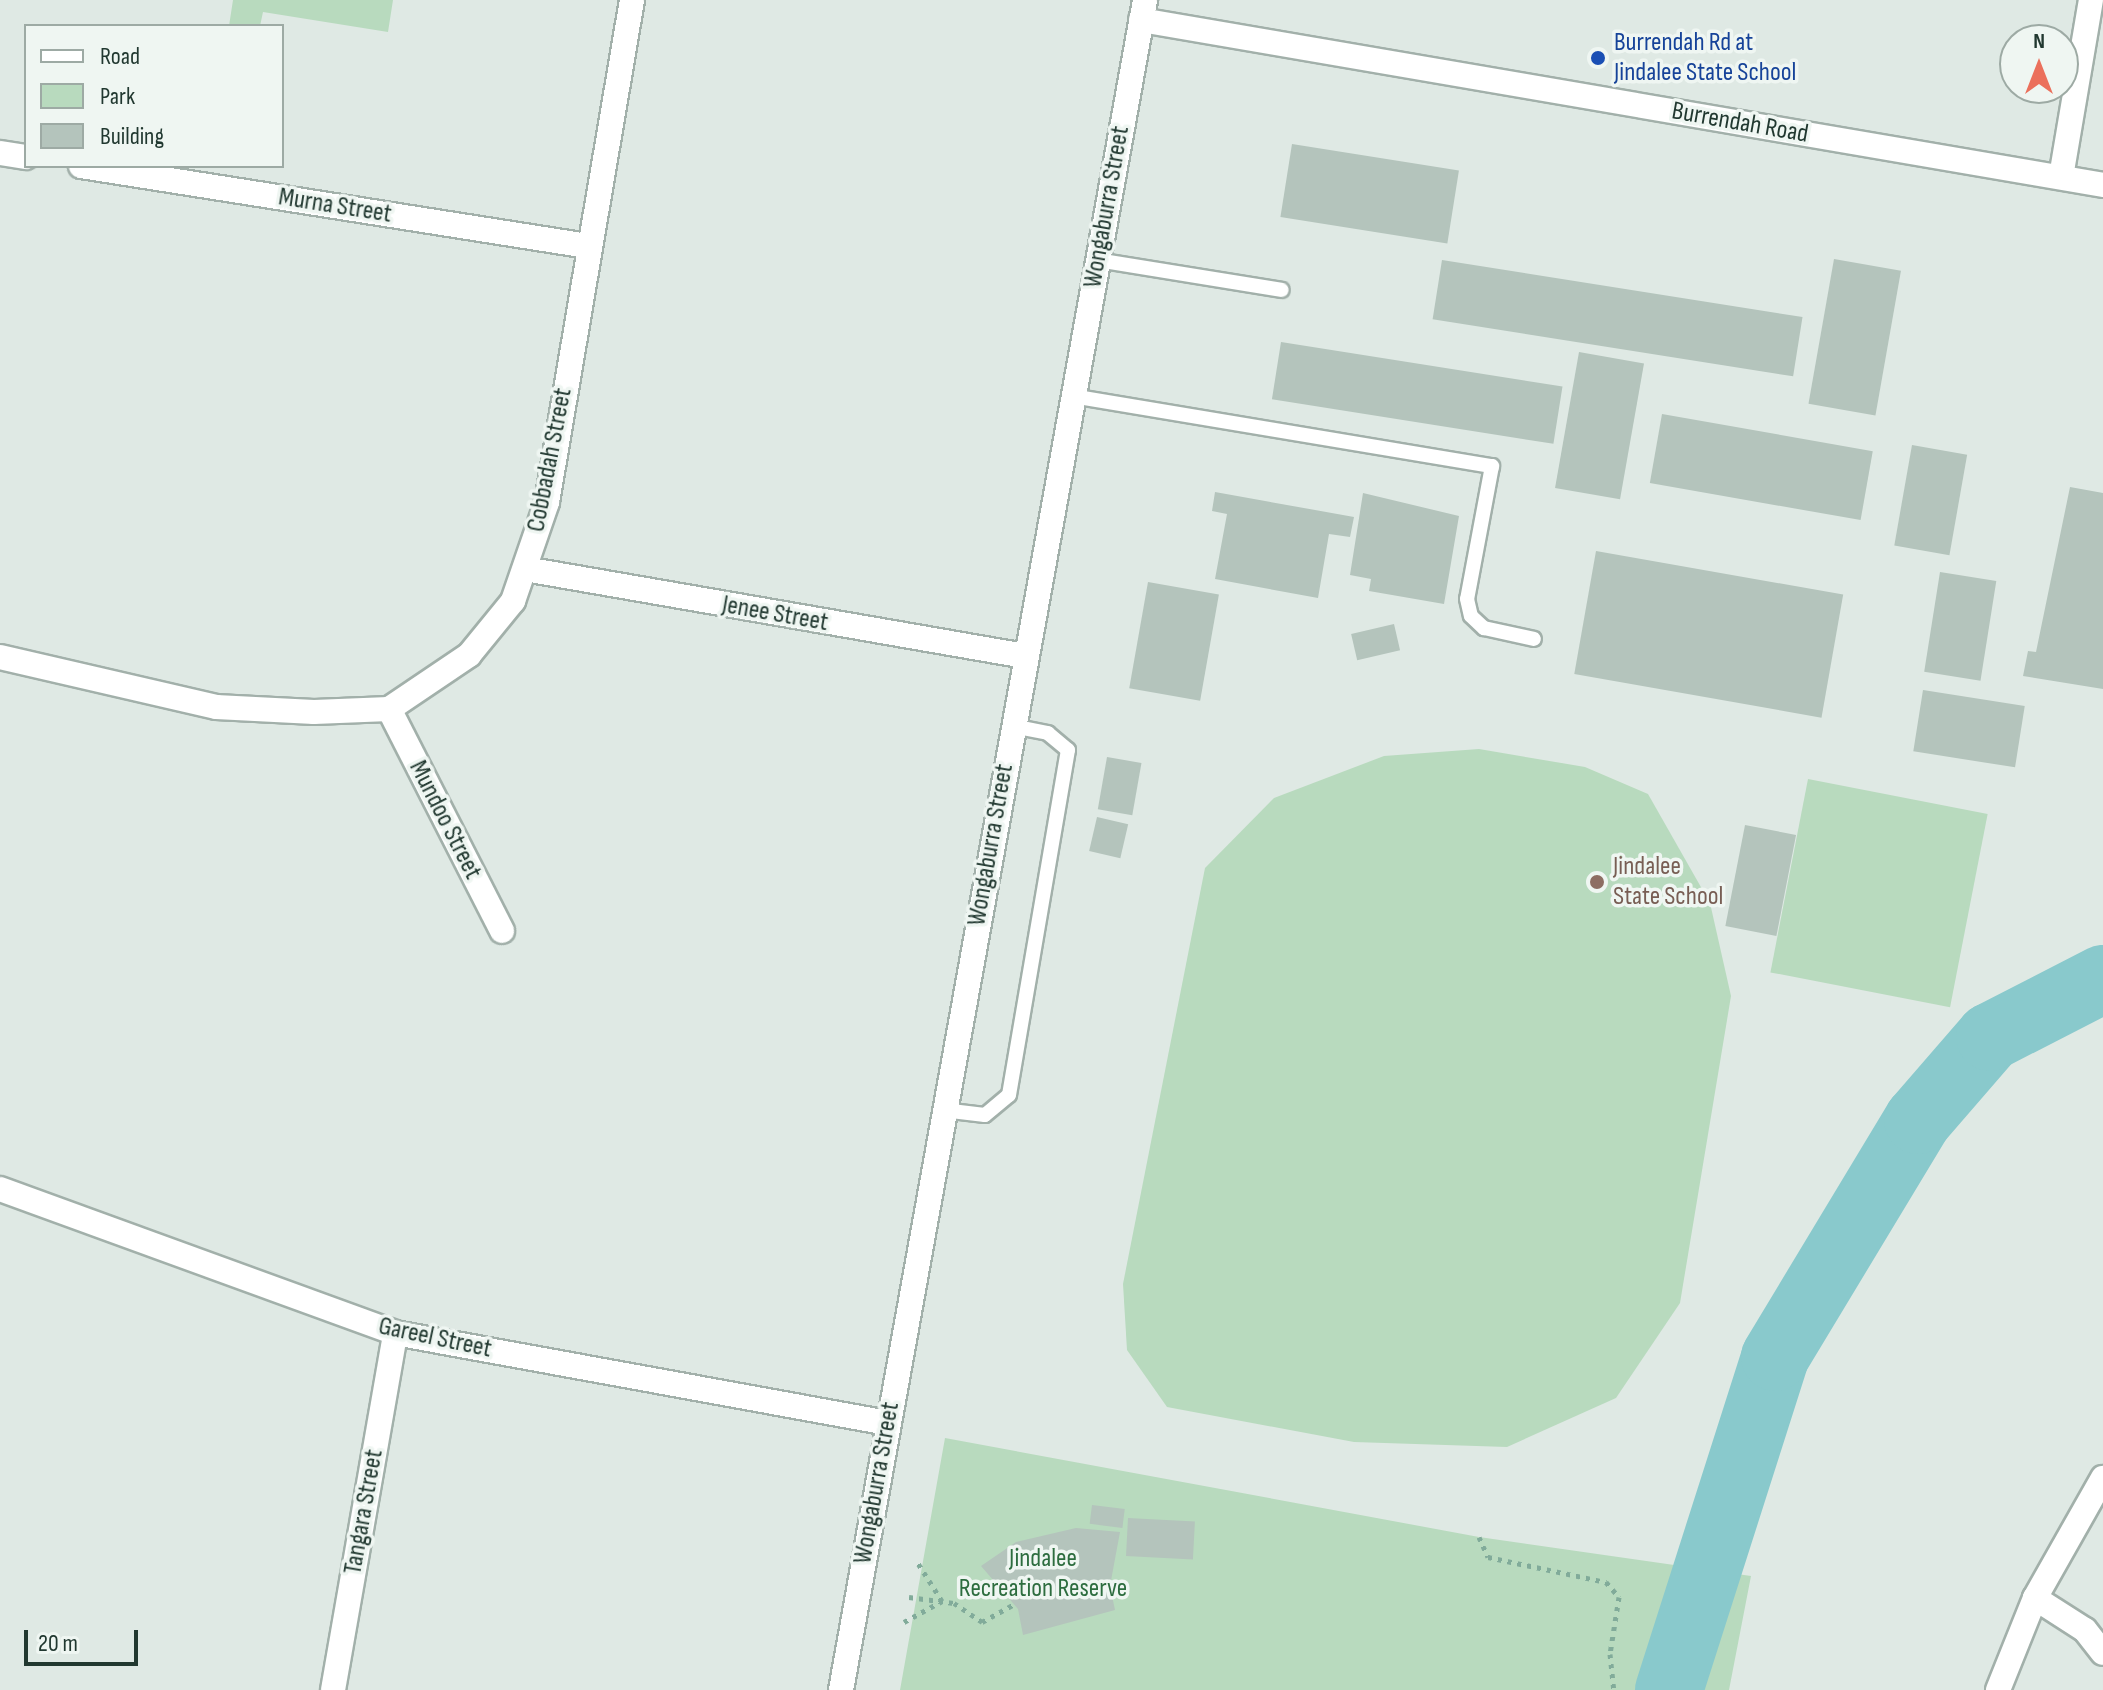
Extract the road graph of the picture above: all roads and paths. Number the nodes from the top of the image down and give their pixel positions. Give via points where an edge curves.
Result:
1 (632, 0) edge
2 (2091, 0) edge
3 (1143, 10) edge
4 (0, 153) edge
5 (24, 157) edge
6 (94, 168) edge
7 (2061, 177) junction
8 (2103, 185) edge
9 (588, 246) junction
10 (1097, 260) junction
11 (1282, 290) dead end
12 (1072, 396) junction
13 (525, 569) junction
14 (1534, 639) dead end
15 (1025, 656) junction
16 (0, 657) edge
17 (389, 709) junction
18 (1012, 726) junction
19 (502, 931) dead end
20 (943, 1110) junction
21 (0, 1189) edge
22 (395, 1333) junction
23 (888, 1423) junction
24 (2103, 1478) edge
25 (1479, 1537) dead end
26 (916, 1560) dead end
27 (909, 1597) dead end
28 (2035, 1598) junction
29 (942, 1601) junction
30 (1013, 1605) dead end
31 (904, 1622) dead end
32 (2103, 1653) edge
33 (333, 1690) edge
34 (841, 1690) edge
35 (1614, 1690) edge
36 (1998, 1690) edge

1 - 9 street, Cobbadah Street
2 - 7 street
3 - 7 street, Burrendah Road
3 - 10 street, Wongaburra Street
4 - 5 street
6 - 9 street, Murna Street
7 - 8 street, Burrendah Road
9 - 13 street, Cobbadah Street via 547,502
10 - 11 lane
10 - 12 street, Wongaburra Street
12 - 14 lane via 1492,466 1467,599 1471,616 1484,628
12 - 15 street, Wongaburra Street
13 - 15 street, Jenee Street
13 - 17 street, Cobbadah Street via 513,601 469,655
15 - 18 street, Wongaburra Street
16 - 17 street via 216,707
17 - 19 street, Mundoo Street
18 - 20 street, Wongaburra Street
18 - 20 lane via 1048,733 1068,750 1009,1095 985,1115
20 - 23 street, Wongaburra Street
21 - 22 street, Gareel Street
22 - 23 street, Gareel Street
22 - 33 street, Tangara Street
23 - 34 street, Wongaburra Street
24 - 28 street
25 - 35 path via 1488,1557 1606,1582 1619,1597 1610,1654
26 - 29 path
27 - 29 path
28 - 32 street via 2085,1630
28 - 36 street
29 - 30 path via 982,1622
29 - 31 path

